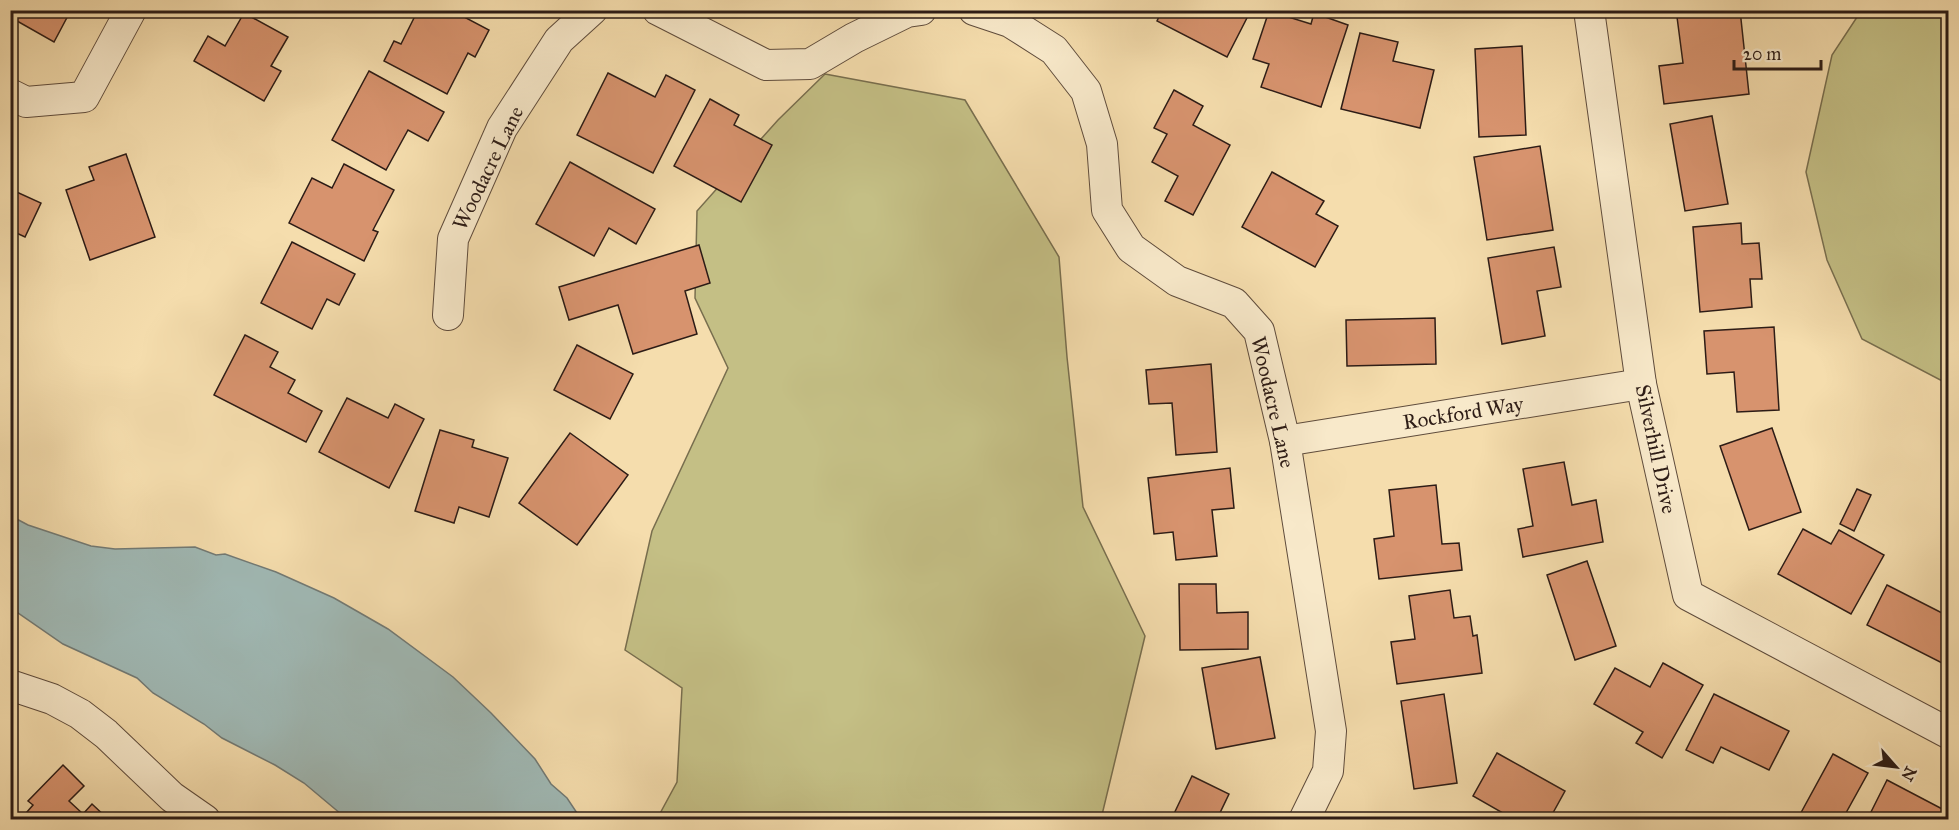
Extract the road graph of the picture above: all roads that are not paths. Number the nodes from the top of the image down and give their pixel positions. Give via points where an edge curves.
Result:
1 (131, 10) edge
2 (592, 10) edge
3 (658, 10) edge
4 (921, 10) edge
5 (974, 10) edge
6 (1589, 10) edge
7 (10, 94) edge
8 (448, 315) dead end
9 (1641, 384) junction
10 (1285, 441) junction
11 (10, 685) edge
12 (1948, 733) edge
13 (1316, 816) edge
14 (206, 819) edge

1 - 7 street via 84,97 26,102
2 - 8 street, Woodacre Lane via 559,40 502,128 453,239
3 - 4 street via 766,65 810,64 907,12
5 - 10 street, Woodacre Lane via 1010,22 1054,50 1086,91 1102,144 1107,210 1131,248 1177,281 1234,303 1259,331
6 - 9 street, Silverhill Drive
9 - 10 street, Rockford Way
9 - 12 street, Silverhill Drive via 1688,595
10 - 13 street, Woodacre Lane via 1331,731 1328,771
11 - 14 street via 52,699 80,714 172,797

